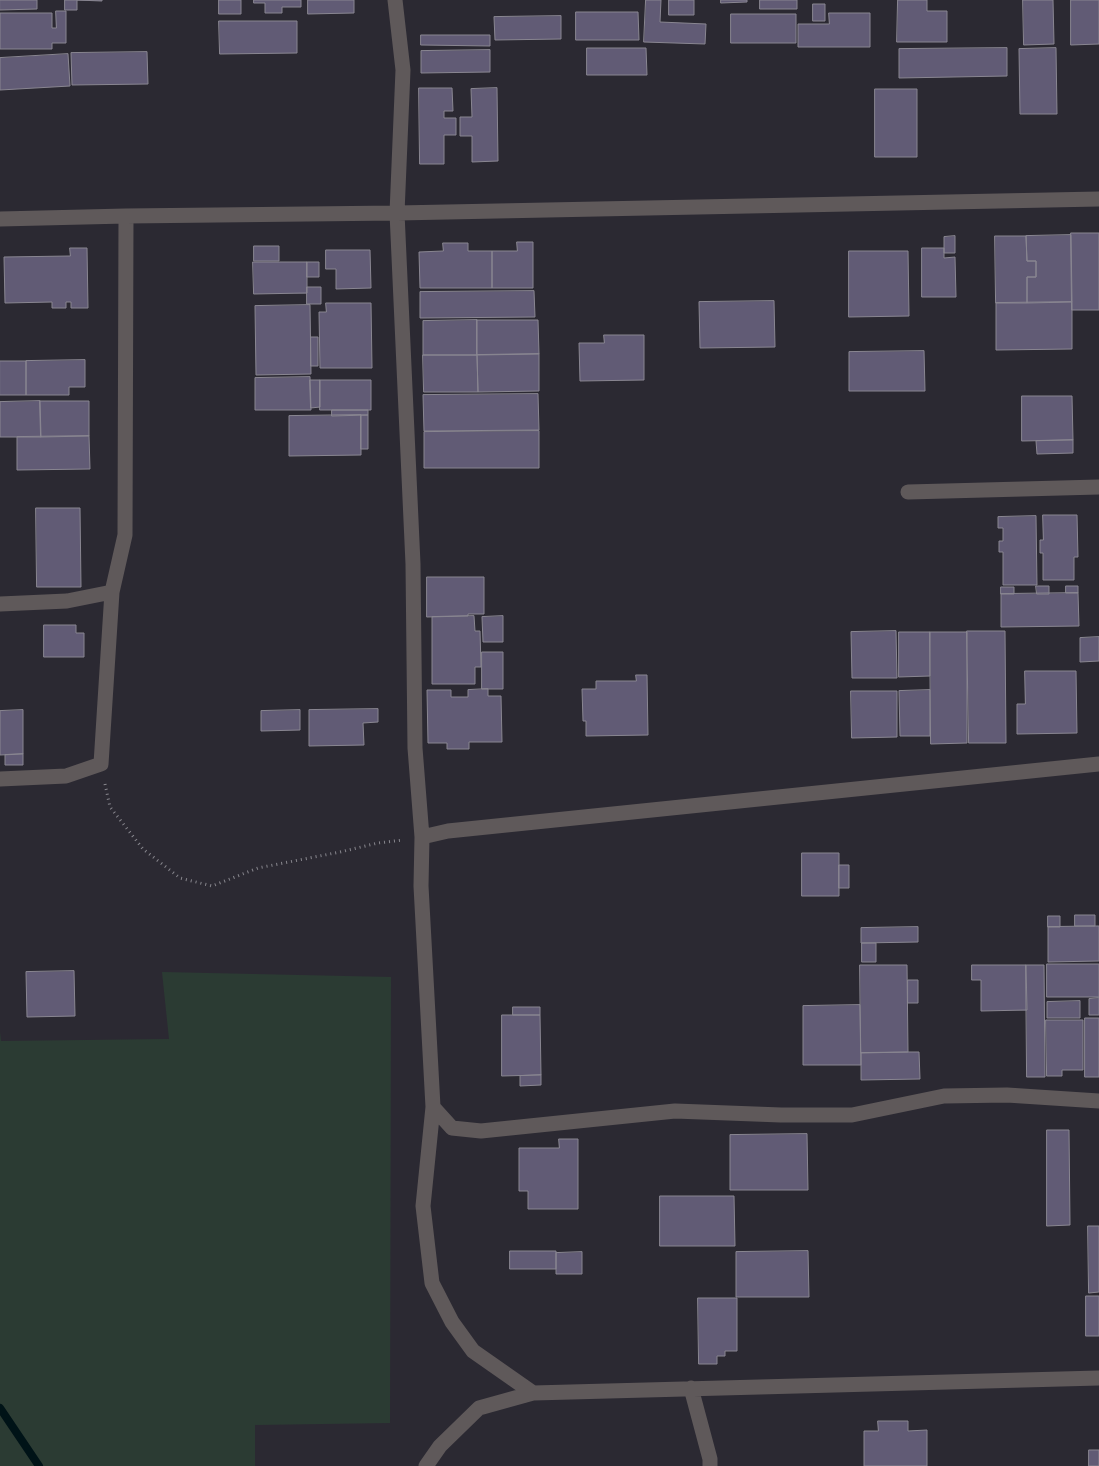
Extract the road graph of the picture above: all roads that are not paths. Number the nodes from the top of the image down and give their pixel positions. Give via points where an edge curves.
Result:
1 (395, 0) edge
2 (1099, 199) edge
3 (397, 213) junction
4 (126, 216) junction
5 (0, 219) edge
6 (1099, 487) edge
7 (908, 492) dead end
8 (112, 592) junction
9 (0, 604) edge
10 (1099, 764) edge
11 (0, 778) edge
12 (422, 837) junction
13 (1099, 1101) edge
14 (433, 1107) junction
15 (1099, 1378) edge
16 (691, 1388) junction
17 (533, 1393) junction
18 (426, 1466) edge
19 (710, 1466) edge

1 - 3 street via 403,70
2 - 3 street
3 - 4 street
3 - 12 street
4 - 5 street
4 - 8 street via 126,535
6 - 7 street
8 - 9 street via 67,601
8 - 11 street via 101,764 66,776
10 - 12 street
12 - 14 street via 421,886
13 - 14 street via 1008,1095 944,1096 852,1115 674,1111 481,1131 452,1128
14 - 17 street via 423,1206 432,1283 452,1322 473,1351
15 - 16 street
16 - 17 street
16 - 19 street
17 - 18 street via 479,1408 440,1446

